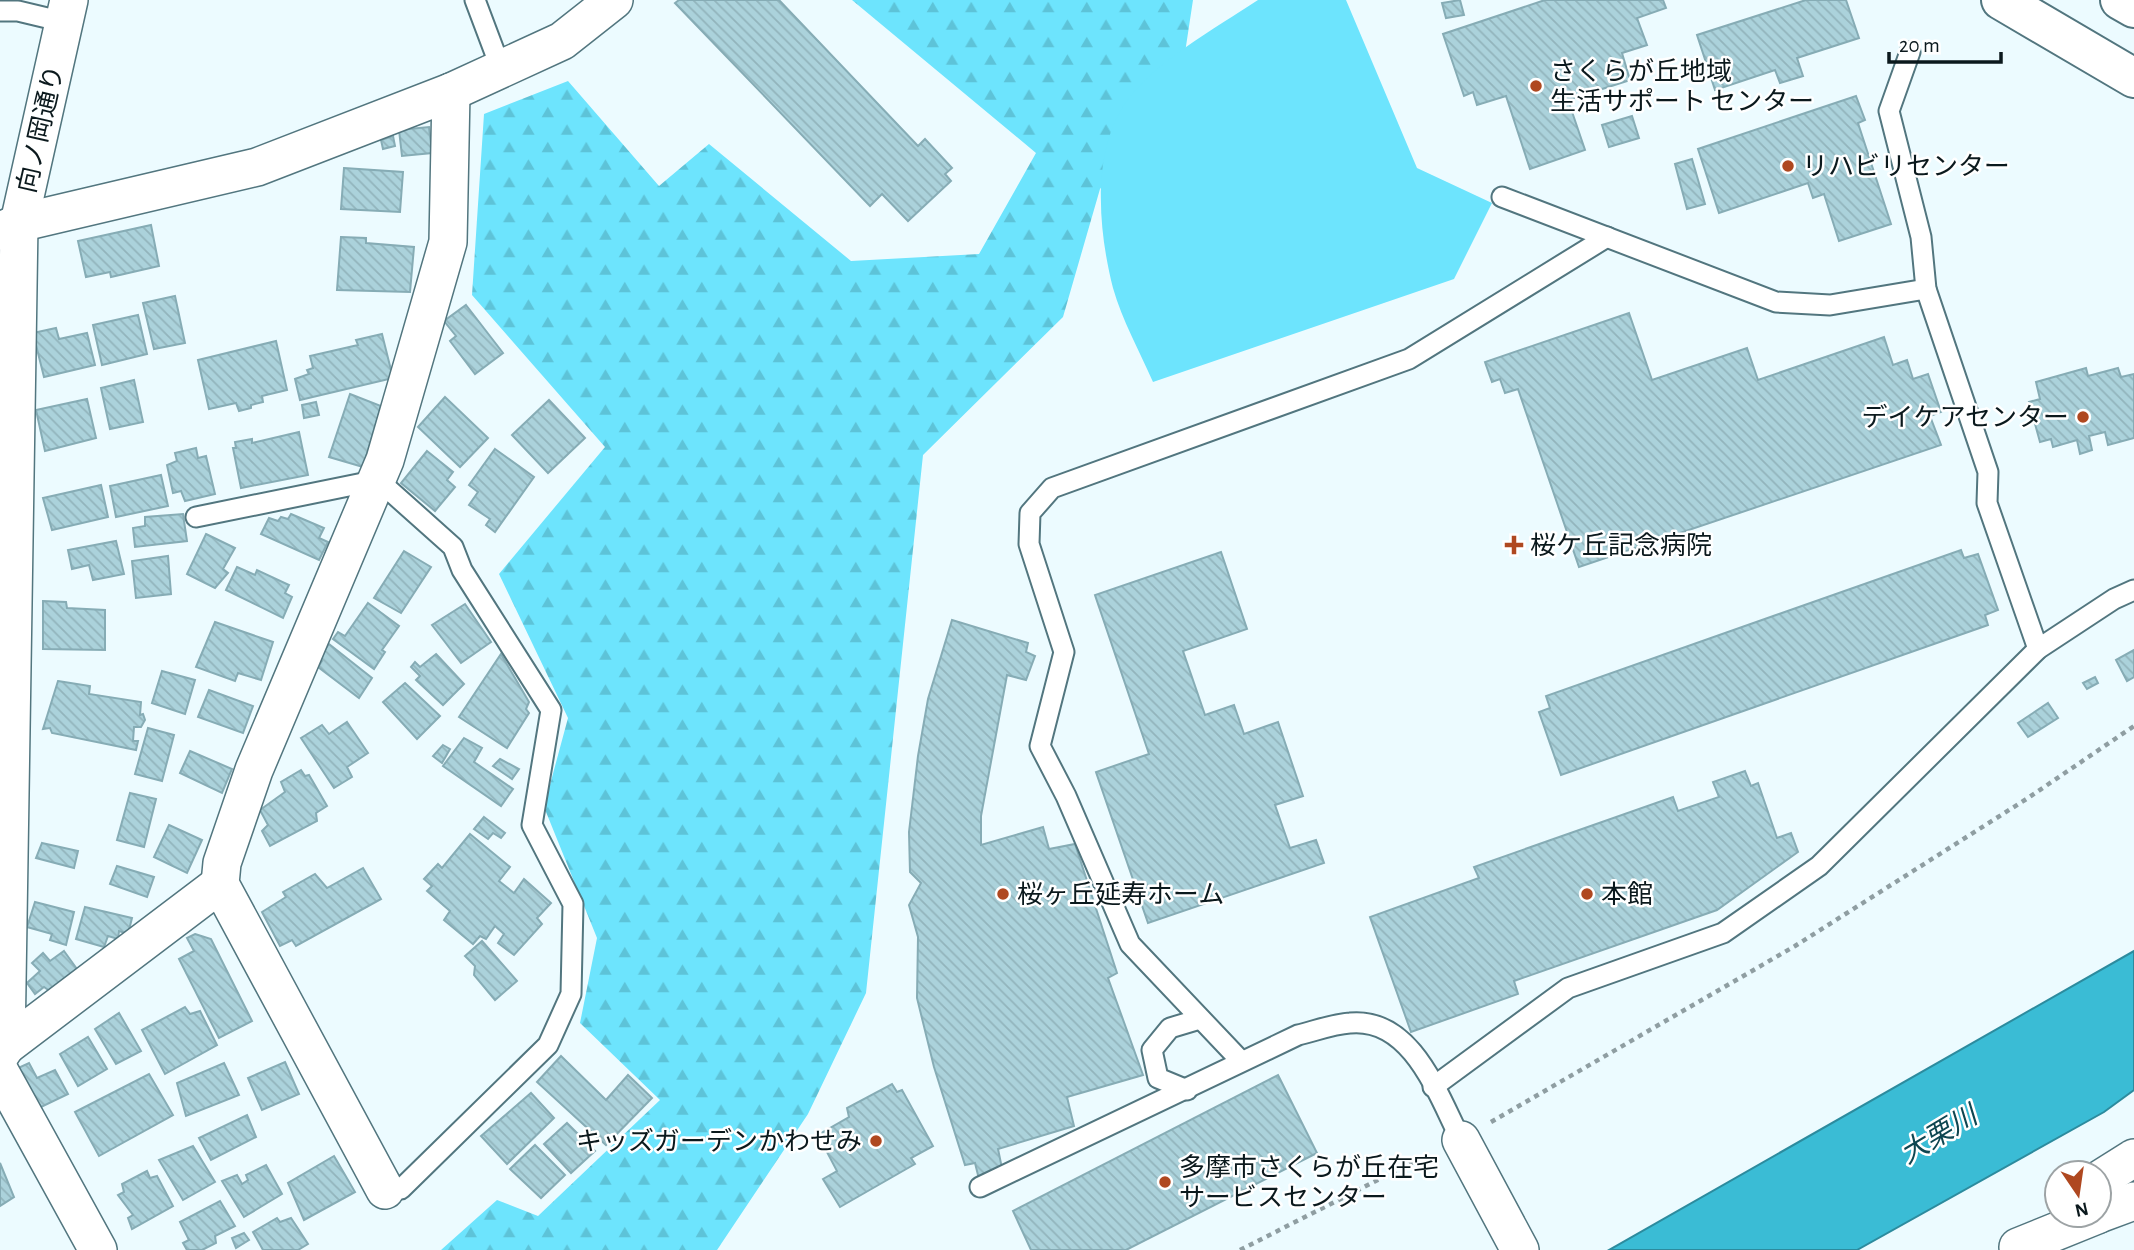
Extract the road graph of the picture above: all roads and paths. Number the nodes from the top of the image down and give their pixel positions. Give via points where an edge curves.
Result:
1 (475, 0) edge
2 (614, 0) edge
3 (2001, 0) edge
4 (2120, 0) edge
5 (2134, 8) edge
6 (66, 11) edge
7 (0, 12) edge
8 (1910, 52) dead end
9 (501, 69) junction
10 (2134, 78) edge
11 (451, 92) junction
12 (1502, 197) dead end
13 (9, 227) edge
14 (1607, 237) junction
15 (1926, 289) junction
16 (8, 427) edge
17 (378, 480) junction
18 (196, 517) dead end
19 (2134, 590) edge
20 (2038, 649) junction
21 (2134, 726) edge
22 (220, 884) junction
23 (1200, 1019) junction
24 (2, 1058) edge
25 (1241, 1061) junction
26 (1433, 1087) junction
27 (1187, 1090) junction
28 (1461, 1140) junction
29 (2134, 1158) edge
30 (2113, 1172) edge
31 (980, 1187) dead end
32 (385, 1190) joint
33 (2134, 1201) edge
34 (2113, 1209) edge
35 (2043, 1222) edge
36 (2064, 1229) edge
37 (2015, 1249) edge
38 (98, 1250) edge
39 (1240, 1250) edge
40 (1520, 1250) edge

1 - 9 lane
2 - 9 street via 562,41
3 - 10 main road
4 - 5 main road
6 - 7 lane
6 - 13 street, 向ノ岡通り
8 - 15 lane via 1889,111 1921,237
9 - 11 street
11 - 13 street via 257,167
11 - 17 street via 448,243
12 - 14 lane
13 - 16 street, 向ノ岡通り
14 - 15 lane via 1776,302 1830,305
14 - 23 lane via 1409,359 1052,488 1030,513 1029,544 1064,652 1040,746 1130,944
15 - 20 lane via 1988,472 1987,503
16 - 24 street, 向ノ岡通り
17 - 18 lane
17 - 22 street via 254,770 222,863
17 - 32 lane via 453,547 461,570 551,710 532,825 573,904 572,994 548,1045 401,1189
19 - 20 lane
20 - 26 lane via 1819,866 1723,933 1568,988
21 - 28 path via 1795,946
22 - 24 street
22 - 32 street
23 - 25 lane
23 - 27 lane via 1170,1028 1152,1050 1158,1078
24 - 38 street
25 - 26 lane via 1298,1035 1352,1022 1389,1028 1414,1053
25 - 27 lane
26 - 28 lane
27 - 31 lane
28 - 39 path
28 - 40 street
29 - 30 street
33 - 34 street
35 - 37 street
36 - 37 street

